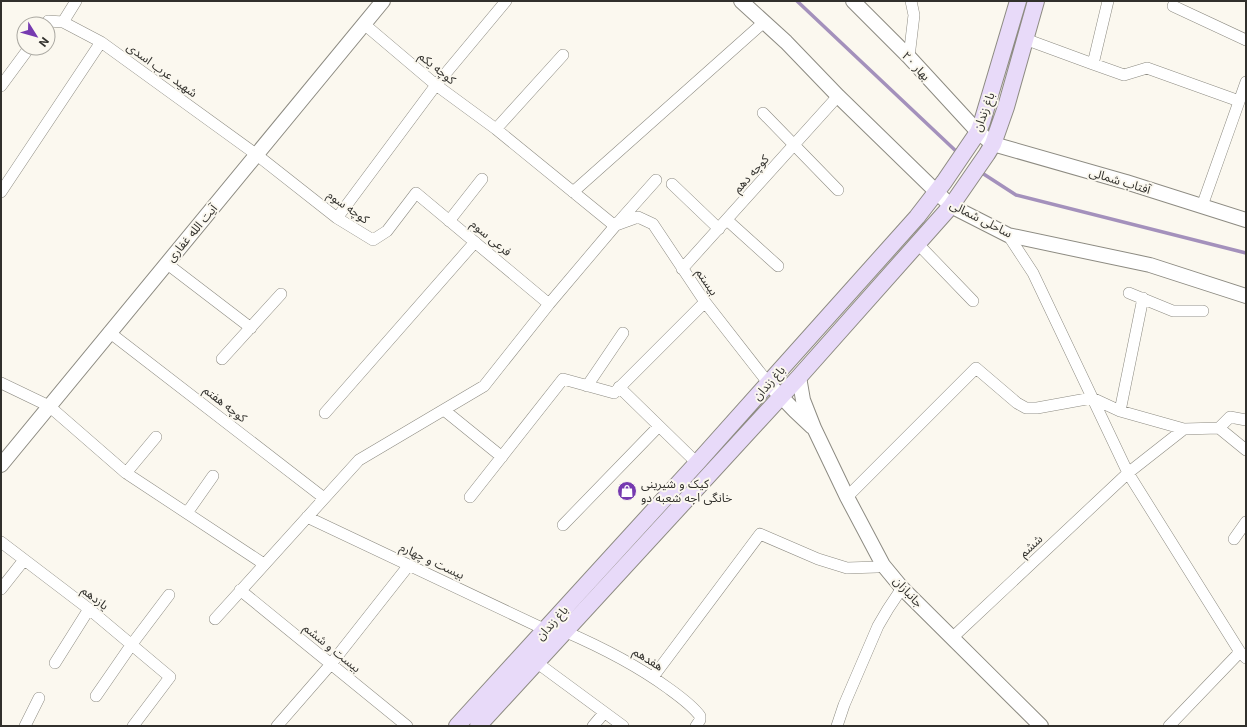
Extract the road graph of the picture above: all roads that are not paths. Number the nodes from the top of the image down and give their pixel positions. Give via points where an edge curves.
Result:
1 (76, 1) edge
2 (382, 1) edge
3 (506, 1) edge
4 (741, 1) edge
5 (853, 1) edge
6 (911, 1) edge
7 (1018, 1) edge
8 (1036, 1) edge
9 (1108, 1) edge
10 (1173, 6) dead end
11 (56, 22) edge
12 (63, 22) junction
13 (764, 22) junction
14 (364, 24) junction
15 (1025, 39) junction
16 (1246, 40) edge
17 (101, 42) junction
18 (23, 56) edge
19 (563, 56) dead end
20 (909, 57) junction
21 (1093, 64) junction
22 (1246, 82) edge
23 (436, 85) junction
24 (1, 86) edge
25 (838, 96) junction
26 (1239, 101) junction
27 (763, 113) dead end
28 (496, 129) junction
29 (974, 137) junction
30 (794, 145) junction
31 (990, 149) junction
32 (257, 155) junction
33 (482, 179) dead end
34 (656, 180) dead end
35 (672, 184) dead end
36 (940, 187) junction
37 (2, 189) edge
38 (838, 190) dead end
39 (573, 192) junction
40 (416, 193) joint
41 (951, 206) junction
42 (1202, 206) junction
43 (337, 218) junction
44 (727, 220) junction
45 (1246, 220) edge
46 (449, 221) junction
47 (615, 226) junction
48 (719, 229) junction
49 (1008, 235) junction
50 (475, 242) junction
51 (917, 243) junction
52 (166, 263) junction
53 (778, 266) dead end
54 (682, 269) junction
55 (1129, 293) dead end
56 (281, 294) dead end
57 (1246, 296) edge
58 (1143, 298) junction
59 (973, 301) dead end
60 (705, 302) junction
61 (549, 304) junction
62 (1203, 310) dead end
63 (251, 328) junction
64 (110, 332) junction
65 (623, 333) dead end
66 (222, 359) dead end
67 (799, 377) junction
68 (1, 383) edge
69 (769, 384) junction
70 (587, 386) junction
71 (619, 387) junction
72 (781, 397) junction
73 (1092, 398) junction
74 (49, 406) junction
75 (444, 410) junction
76 (1120, 411) junction
77 (325, 413) dead end
78 (1246, 420) edge
79 (659, 426) junction
80 (814, 428) junction
81 (1219, 428) junction
82 (1184, 429) junction
83 (156, 437) dead end
84 (1246, 450) edge
85 (502, 456) junction
86 (697, 463) junction
87 (1, 465) edge
88 (126, 474) junction
89 (1128, 474) junction
90 (213, 476) dead end
91 (470, 496) dead end
92 (847, 497) junction
93 (324, 498) junction
94 (187, 513) junction
95 (307, 517) junction
96 (1246, 522) edge
97 (563, 525) dead end
98 (1234, 539) dead end
99 (1, 542) edge
100 (24, 560) junction
101 (264, 564) junction
102 (883, 564) junction
103 (409, 565) junction
104 (902, 588) junction
105 (1, 589) edge
106 (240, 590) junction
107 (169, 595) dead end
108 (89, 609) junction
109 (215, 619) dead end
110 (546, 630) junction
111 (564, 631) junction
112 (952, 638) junction
113 (132, 644) junction
114 (1243, 655) edge
115 (536, 662) junction
116 (55, 663) dead end
117 (332, 664) junction
118 (653, 678) junction
119 (96, 696) dead end
120 (40, 698) dead end
121 (604, 713) junction
122 (25, 726) edge
123 (133, 726) edge
124 (277, 726) edge
125 (407, 726) edge
126 (457, 726) edge
127 (478, 726) edge
128 (593, 726) edge
129 (623, 726) edge
130 (696, 726) edge
131 (837, 726) edge
132 (1041, 726) edge
133 (1169, 726) edge

1 - 12 street
2 - 14 street, آیت الله غفاری
3 - 23 street
4 - 13 street, ساحلی شمالی
5 - 20 street, بهار ۲۰
6 - 20 street via 914,15
7 - 29 main road, باغ زندان via 990,98
8 - 15 main road, باغ زندان
9 - 21 street
10 - 16 street
11 - 12 street
12 - 17 street, شهید عرب اسدی
13 - 25 street, ساحلی شمالی
13 - 39 street
14 - 23 street, کوچه یکم
14 - 32 street, آیت الله غفاری
15 - 21 street
15 - 31 main road, باغ زندان via 1006,107
17 - 32 street, شهید عرب اسدی
17 - 37 street
18 - 24 street
19 - 28 street
20 - 29 street, بهار ۲۰
21 - 26 street via 1124,75 1147,68
22 - 26 street
23 - 28 street, کوچه یکم
23 - 43 street
25 - 30 street, کوچه دهم
25 - 36 street, ساحلی شمالی
26 - 42 street
27 - 30 street
28 - 39 street, کوچه یکم
29 - 31 street, بهار ۲۰
29 - 36 main road, باغ زندان
30 - 38 street
30 - 44 street, کوچه دهم
31 - 41 main road, باغ زندان
31 - 42 street, آفتاب شمالی via 1126,182
32 - 43 street, کوچه سوم
32 - 52 street, آیت الله غفاری
33 - 46 street
34 - 47 street
35 - 48 street
36 - 41 street, ساحلی شمالی
36 - 69 main road, باغ زندان via 917,217
39 - 47 street, کوچه یکم
40 - 43 street, کوچه سوم via 387,231 373,240
40 - 46 street, فرعی سوم
41 - 49 street, ساحلی شمالی
41 - 51 main road, باغ زندان
42 - 45 street, آفتاب شمالی
44 - 48 street, کوچه دهم
44 - 53 street
46 - 50 street, فرعی سوم
47 - 54 street, بیستم via 638,217 653,224
47 - 61 street
48 - 54 street, کوچه دهم
49 - 57 street, ساحلی شمالی via 1150,264
49 - 73 street via 1033,273
50 - 61 street, فرعی سوم
50 - 77 street
51 - 59 street
51 - 67 main road, باغ زندان
52 - 63 street
52 - 64 street, آیت الله غفاری
54 - 60 street, بیستم
55 - 58 street
56 - 63 street
58 - 62 street via 1173,311
58 - 76 street
60 - 69 street, بیستم
60 - 71 street
61 - 75 street via 484,386
63 - 66 street
64 - 74 street, آیت الله غفاری
64 - 93 street, کوچه هفتم
65 - 70 street
67 - 72 main road, باغ زندان
67 - 80 street, جانبازان via 803,400
68 - 74 street
69 - 72 street, جانبازان
69 - 86 main road, باغ زندان
70 - 71 street via 614,393
70 - 85 street via 563,379
71 - 79 street
72 - 80 street, جانبازان
72 - 111 main road, باغ زندان
73 - 76 street
73 - 89 street
73 - 92 street via 1026,408 976,368
74 - 87 street, آیت الله غفاری
74 - 88 street
75 - 85 street
75 - 93 street via 359,460
76 - 82 street
78 - 81 street via 1230,418
79 - 86 street
79 - 97 street
80 - 92 street, جانبازان
81 - 82 street
81 - 84 street
82 - 89 street, ششم
83 - 88 street
85 - 91 street
86 - 110 main road, باغ زندان
88 - 94 street
89 - 112 street, ششم
89 - 114 street
90 - 94 street
92 - 102 street, جانبازان
93 - 95 street
94 - 101 street
95 - 101 street
95 - 103 street, بیست و چهارم
96 - 98 street
99 - 100 street, یازدهم
100 - 105 street
100 - 108 street, یازدهم
101 - 106 street
102 - 104 street, جانبازان
102 - 118 street via 876,567 847,568 818,559 760,534
103 - 110 street, بیست و چهارم
103 - 117 street
104 - 112 street, جانبازان
104 - 131 street via 878,626
106 - 109 street
106 - 117 street, بیست و ششم
107 - 113 street
108 - 113 street, یازدهم
108 - 116 street
110 - 126 main road, باغ زندان
111 - 115 main road, باغ زندان
111 - 118 street, هفدهم via 601,647
112 - 132 street, جانبازان
113 - 119 street
113 - 123 street, یازدهم via 170,677
114 - 133 street
115 - 121 street
115 - 127 main road, باغ زندان
117 - 124 street
117 - 125 street, بیست و ششم
118 - 130 street, هفدهم via 697,711 700,716
120 - 122 street
121 - 128 street
121 - 129 street

